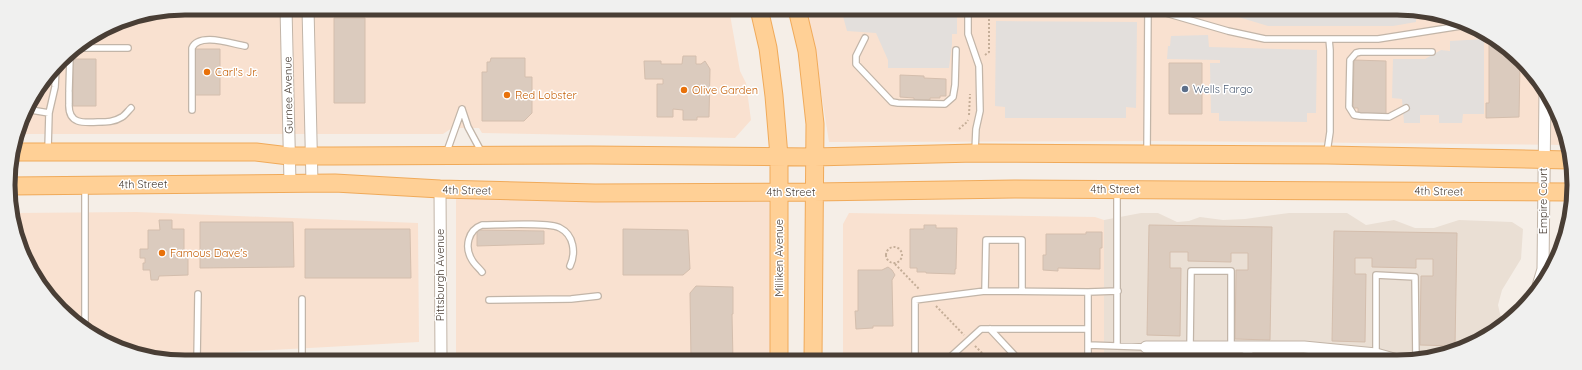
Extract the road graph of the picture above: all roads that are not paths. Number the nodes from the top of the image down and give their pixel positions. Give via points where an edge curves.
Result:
1 (286, 15) edge
2 (308, 15) edge
3 (760, 15) edge
4 (798, 15) edge
5 (968, 15) edge
6 (1148, 15) edge
7 (1174, 15) edge
8 (1458, 26) edge
9 (865, 38) dead end
10 (1329, 39) junction
11 (245, 46) dead end
12 (85, 48) edge
13 (128, 48) dead end
14 (956, 50) dead end
15 (1432, 52) dead end
16 (70, 60) edge
17 (56, 74) edge
18 (1545, 102) edge
19 (131, 108) dead end
20 (1406, 108) dead end
21 (33, 110) edge
22 (192, 110) dead end
23 (49, 113) junction
24 (18, 152) edge
25 (48, 152) junction
26 (975, 153) junction
27 (1146, 154) junction
28 (1327, 155) junction
29 (289, 156) junction
30 (311, 156) junction
31 (446, 156) junction
32 (483, 156) junction
33 (779, 156) junction
34 (814, 157) junction
35 (1544, 160) junction
36 (1565, 160) edge
37 (290, 182) junction
38 (312, 182) junction
39 (85, 185) junction
40 (15, 186) edge
41 (440, 189) junction
42 (1117, 189) junction
43 (779, 192) junction
44 (814, 192) junction
45 (1543, 192) junction
46 (1567, 192) edge
47 (570, 266) dead end
48 (482, 272) dead end
49 (1542, 274) edge
50 (986, 291) junction
51 (1022, 291) junction
52 (1118, 291) junction
53 (1088, 292) junction
54 (198, 294) dead end
55 (598, 296) dead end
56 (302, 298) dead end
57 (489, 300) dead end
58 (85, 322) edge
59 (990, 329) junction
60 (1088, 329) junction
61 (1088, 345) junction
62 (1117, 346) junction
63 (1146, 347) joint
64 (1190, 347) junction
65 (1236, 347) junction
66 (1376, 354) junction
67 (1416, 354) edge
68 (197, 355) edge
69 (302, 355) edge
70 (441, 355) edge
71 (779, 355) edge
72 (813, 355) edge
73 (915, 355) edge
74 (952, 355) edge
75 (1014, 355) edge
76 (1088, 355) edge
77 (1250, 355) edge
78 (1380, 355) edge

1 - 29 street, Gurnee Avenue
2 - 30 street, Gurnee Avenue
3 - 33 main road, Milliken Avenue via 768,48
4 - 34 main road via 806,51 815,124
5 - 26 lane via 968,34 979,66 980,111
6 - 27 lane
7 - 10 lane via 1259,38
8 - 10 lane via 1378,39
9 - 14 lane via 856,56 856,64 892,102 898,103 945,104 954,98
10 - 28 lane via 1330,124
11 - 22 lane via 206,39 194,44
12 - 13 lane
15 - 20 lane via 1360,52 1350,60 1349,107 1354,115 1389,117
16 - 19 lane via 68,111 76,121 112,122
17 - 23 lane via 56,87
18 - 35 street, Empire Court
21 - 23 lane
23 - 25 lane
24 - 25 main road
25 - 29 main road via 256,152
26 - 27 main road
26 - 34 main road
27 - 28 main road
28 - 35 main road
29 - 30 main road
29 - 37 street, Gurnee Avenue
30 - 31 main road
30 - 38 street, Gurnee Avenue
31 - 32 main road
31 - 32 lane via 462,109
32 - 33 main road
33 - 34 main road
33 - 43 main road, Milliken Avenue
34 - 44 main road
35 - 36 main road
35 - 45 street, Empire Court
37 - 38 main road, 4th Street
37 - 39 main road, 4th Street
38 - 41 main road, 4th Street
39 - 40 main road, 4th Street
39 - 58 lane
41 - 43 main road, 4th Street via 595,193
41 - 70 street, Pittsburgh Avenue
42 - 44 main road, 4th Street
42 - 45 main road, 4th Street
42 - 52 lane
43 - 44 main road, 4th Street
43 - 71 main road, Milliken Avenue
44 - 72 main road
45 - 46 main road, 4th Street
45 - 49 street, Empire Court
47 - 48 lane via 573,260 572,243 568,235 559,228 547,225 482,225 474,228 469,236 468,249 472,260
50 - 51 lane
50 - 51 lane via 986,240 1022,240
50 - 73 lane via 915,300
51 - 53 lane
52 - 53 lane
52 - 62 lane
53 - 60 lane
54 - 68 lane
55 - 57 lane via 571,299
56 - 69 lane
59 - 60 lane
59 - 74 lane via 981,329
59 - 75 lane
60 - 61 lane
61 - 62 lane
61 - 76 lane
62 - 63 lane
63 - 64 street
64 - 65 street
64 - 65 lane via 1191,271 1231,271
65 - 66 street via 1304,347
65 - 77 lane
66 - 67 lane via 1376,275 1415,276
66 - 78 street

